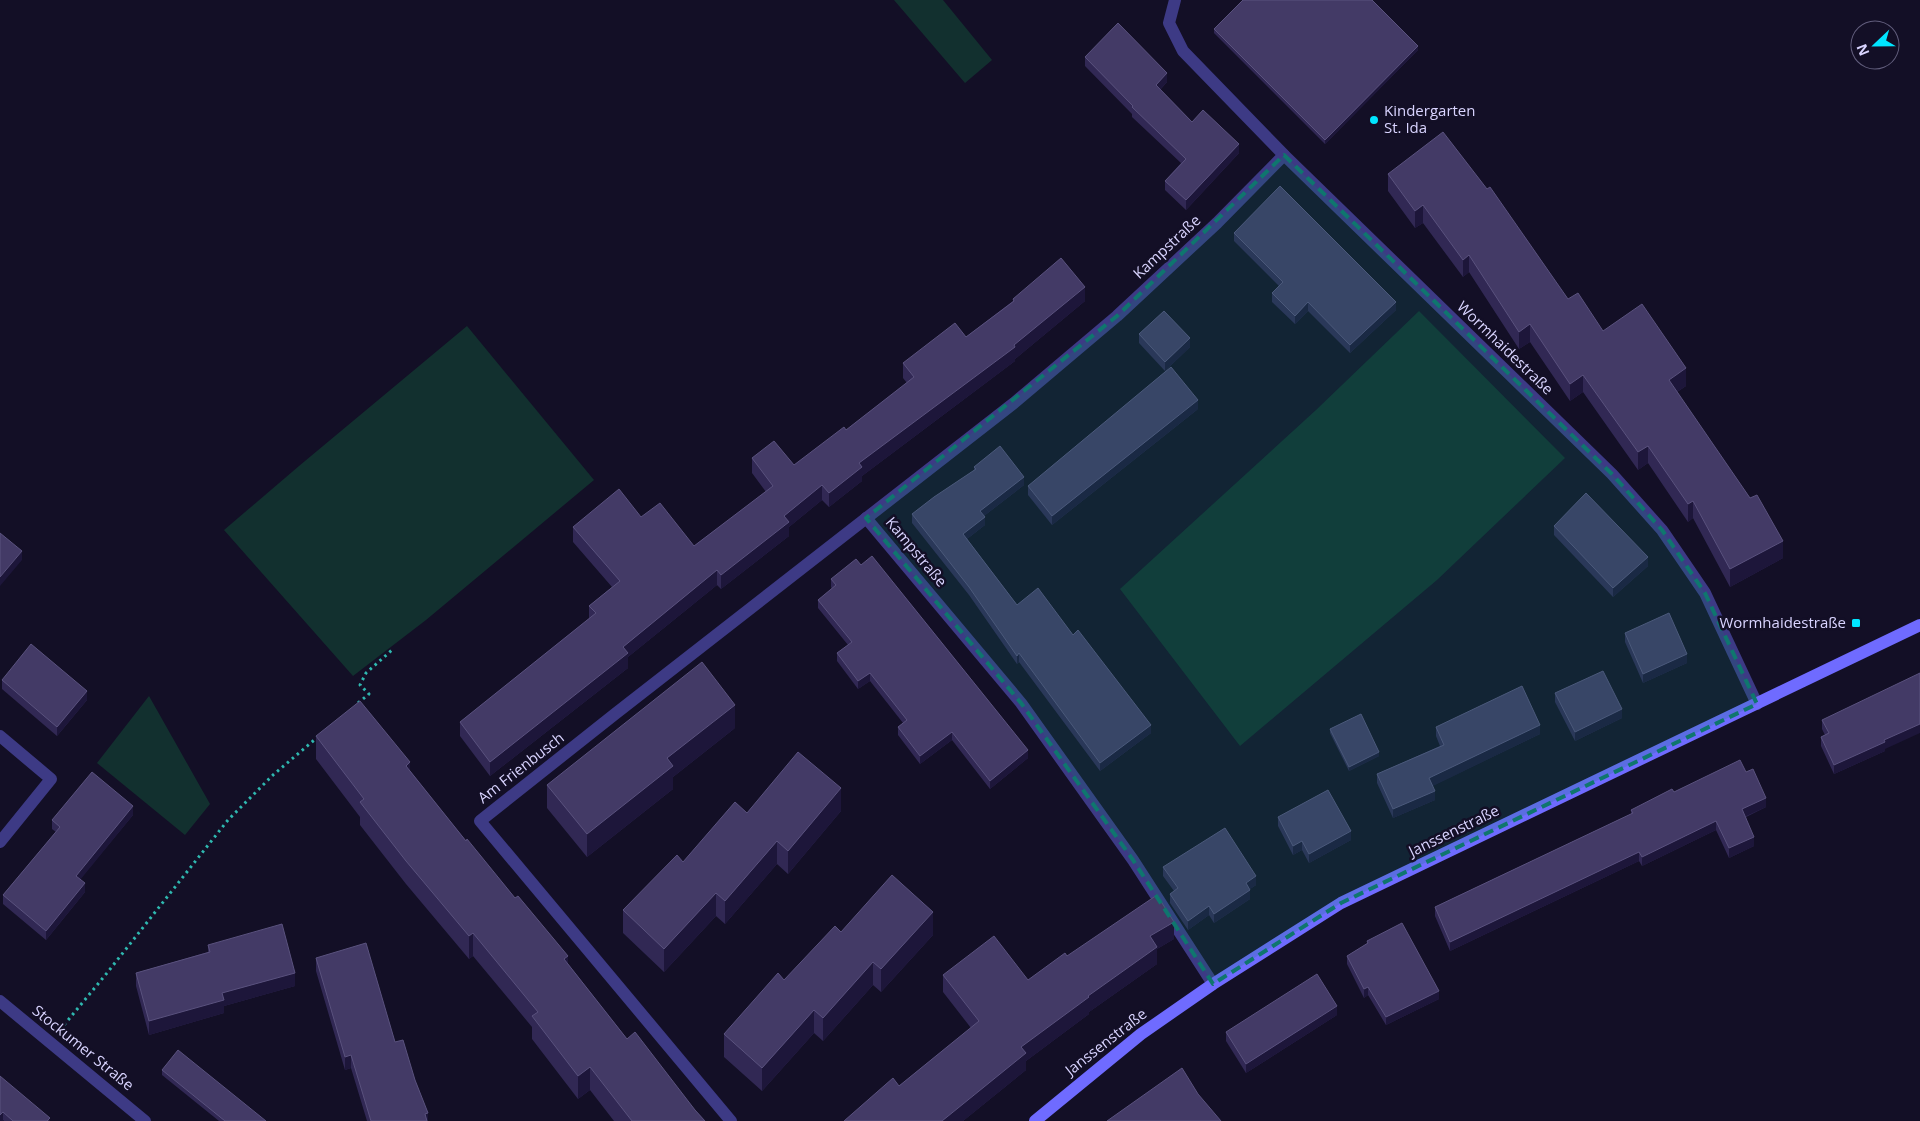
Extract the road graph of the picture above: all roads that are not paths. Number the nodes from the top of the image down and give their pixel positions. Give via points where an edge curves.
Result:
1 (1175, 0) edge
2 (1284, 155) junction
3 (866, 518) junction
4 (1920, 625) edge
5 (1757, 704) junction
6 (0, 736) edge
7 (0, 842) edge
8 (1213, 984) junction
9 (0, 1001) edge
10 (145, 1121) edge
11 (730, 1121) edge
12 (1035, 1121) edge

1 - 2 street, Wormhaidestraße via 1169,23 1183,51
2 - 3 street, Kampstraße via 1117,316 1014,403
2 - 5 street, Wormhaidestraße via 1605,467 1662,530 1705,593
3 - 8 street, Kampstraße via 1021,703 1133,860
3 - 11 street, Am Frienbusch via 480,821
4 - 5 main road, Janssenstraße
5 - 8 main road, Janssenstraße via 1341,903
6 - 7 street via 51,779
8 - 12 main road, Janssenstraße via 1141,1034
9 - 10 street, Stockumer Straße

